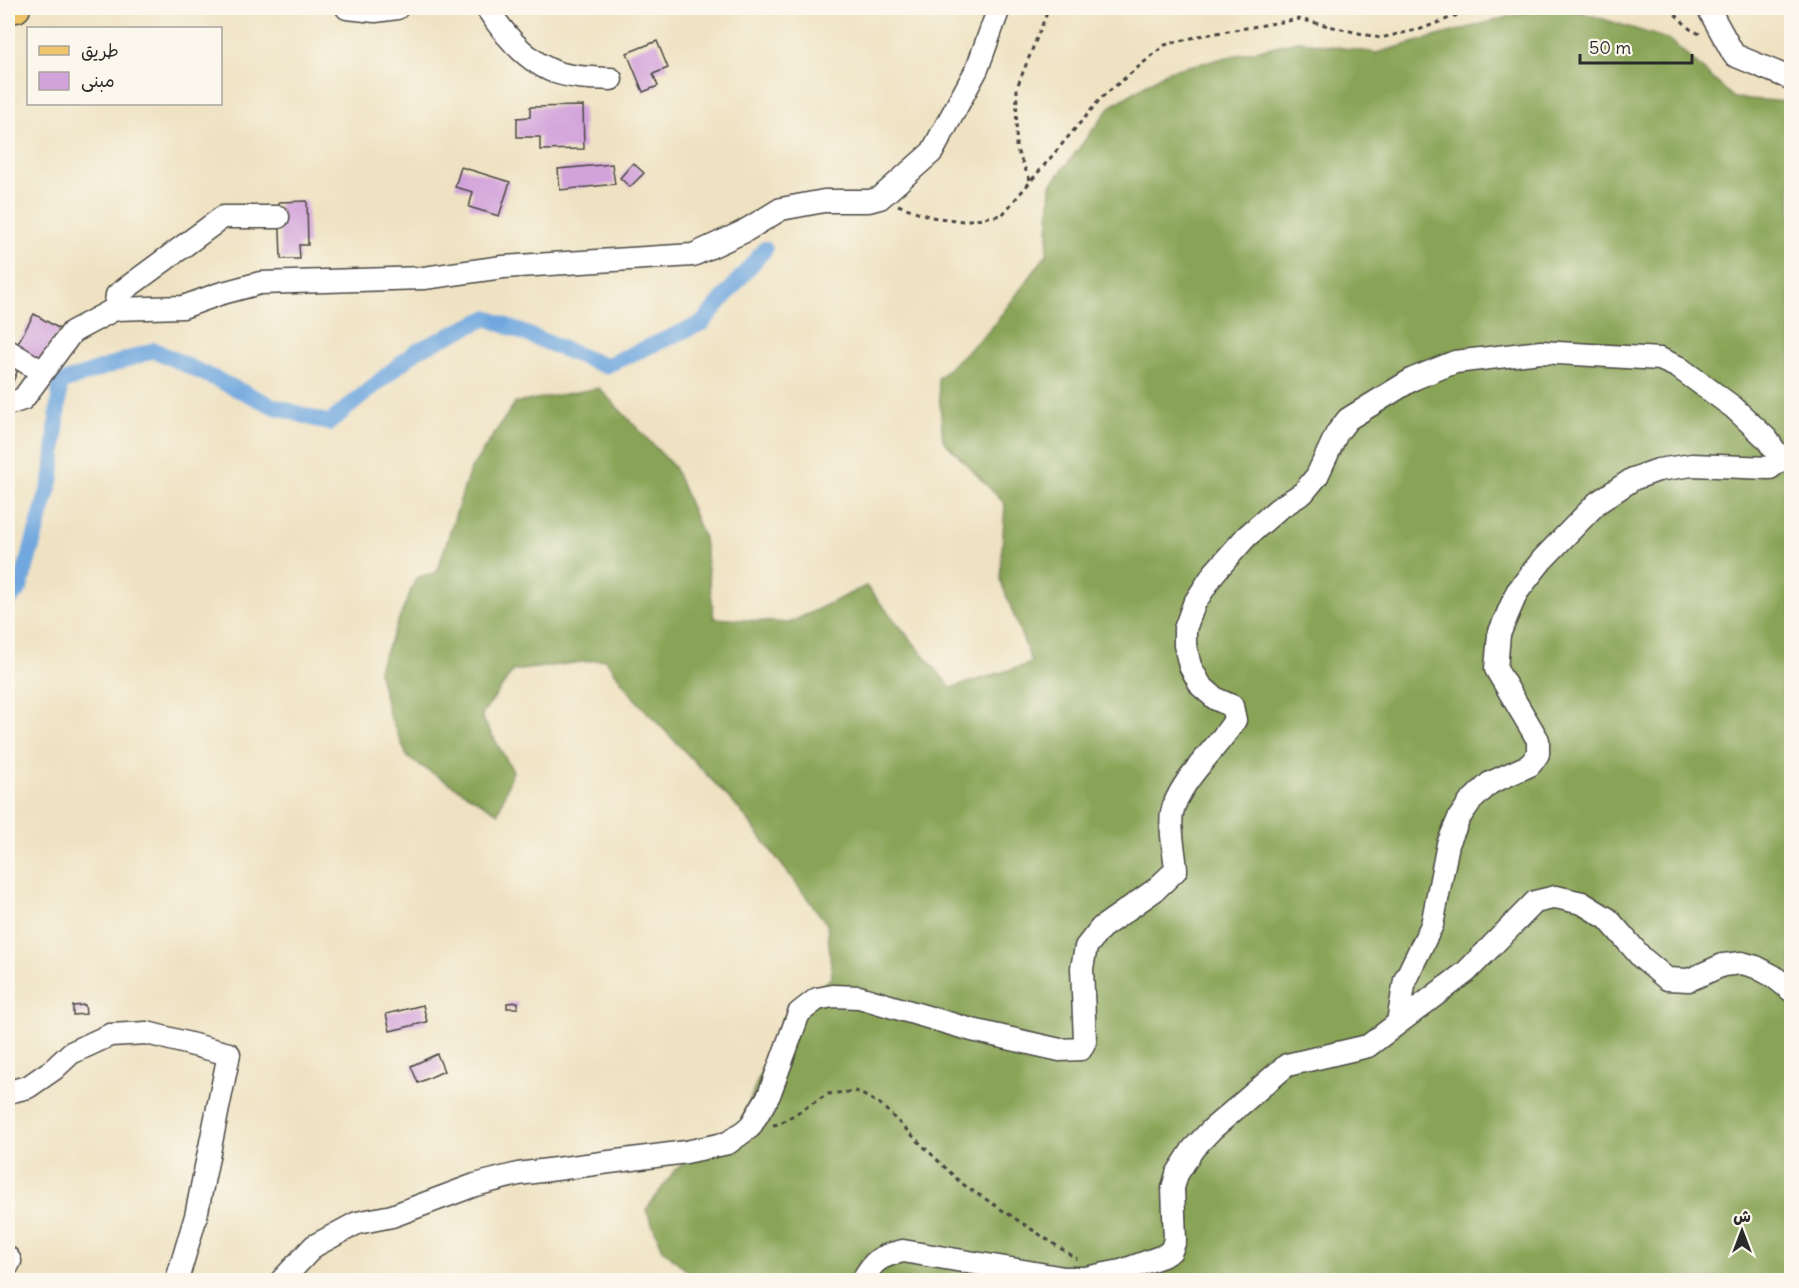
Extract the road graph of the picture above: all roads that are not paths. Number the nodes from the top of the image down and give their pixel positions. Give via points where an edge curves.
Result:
1 (8, 8) edge
2 (16, 8) edge
3 (347, 8) edge
4 (397, 8) edge
5 (487, 8) edge
6 (999, 8) edge
7 (1708, 8) edge
8 (611, 79) dead end
9 (1791, 79) edge
10 (278, 217) dead end
11 (115, 309) junction
12 (8, 351) edge
13 (41, 371) junction
14 (8, 404) edge
15 (1791, 991) edge
16 (1398, 1022) junction
17 (8, 1092) edge
18 (8, 1258) edge
19 (8, 1265) edge
20 (177, 1281) edge
21 (282, 1281) edge
22 (863, 1281) edge

1 - 2 main road
3 - 4 street
5 - 8 street via 500,27 537,63 580,78
6 - 11 street via 977,69 932,152 880,198 824,201 781,209 693,255 504,267 424,278 260,283 183,307
7 - 9 street via 1734,55
10 - 11 street via 223,217 117,295
11 - 13 street via 72,332
12 - 13 street
13 - 14 street via 23,399
15 - 16 street via 1773,975 1742,963 1723,964 1689,980 1666,979 1608,919 1582,903 1556,897 1535,902 1466,972
16 - 21 street via 1405,980 1432,925 1448,844 1459,818 1490,783 1530,765 1538,754 1538,740 1496,669 1499,634 1517,592 1597,502 1633,479 1692,465 1770,468 1778,462 1767,439 1733,407 1660,359 1541,352 1455,362 1413,379 1348,419 1317,476 1303,493 1246,537 1214,573 1194,604 1185,629 1185,645 1201,686 1232,706 1235,720 1177,795 1171,816 1176,870 1101,928 1086,947 1082,968 1085,1041 1081,1049 1060,1050 972,1030 859,997 817,999 799,1013 769,1095 750,1127 728,1143 518,1174 475,1185 392,1216 357,1222 314,1246
16 - 22 street via 1368,1046 1287,1065 1212,1129 1192,1149 1177,1174 1173,1188 1175,1240 1171,1251 1163,1256 1121,1271 1064,1278 903,1251 884,1255 869,1268
17 - 20 street via 28,1086 71,1053 110,1035 147,1033 229,1054 196,1216
18 - 19 street

